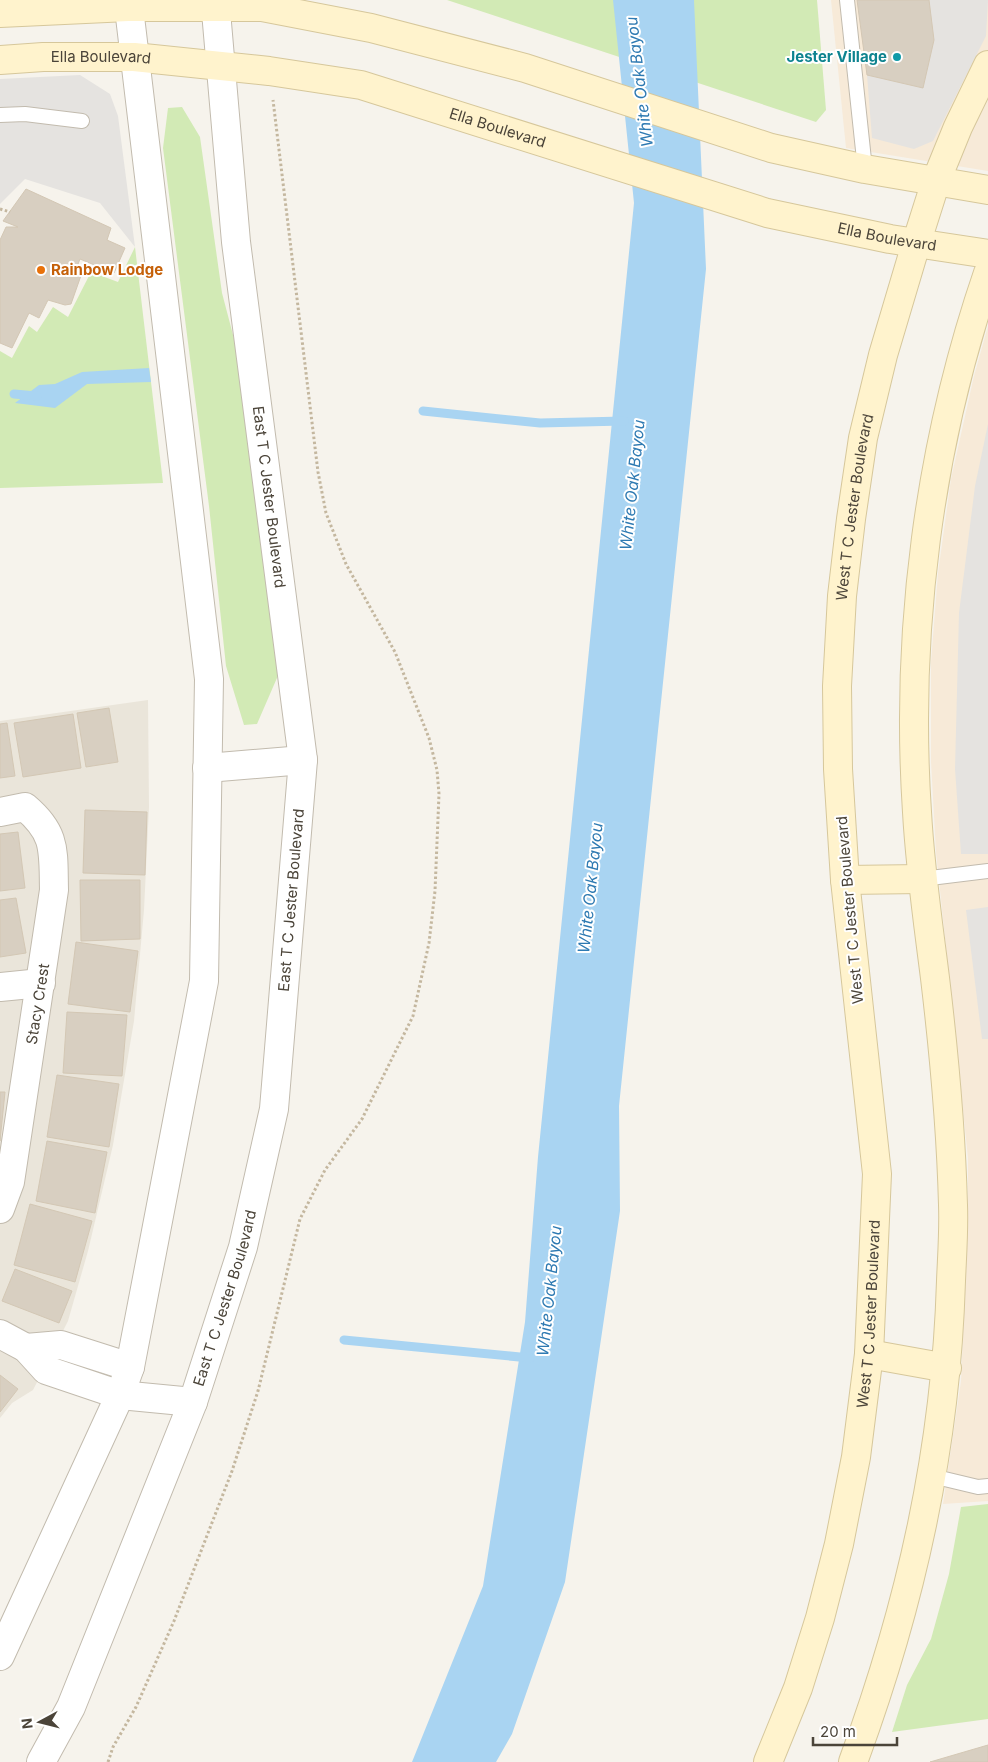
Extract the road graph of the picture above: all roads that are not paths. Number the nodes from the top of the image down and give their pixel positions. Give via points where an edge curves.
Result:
1 (847, 0) edge
2 (215, 3) edge
3 (128, 4) edge
4 (0, 13) edge
5 (134, 57) junction
6 (0, 60) edge
7 (988, 65) edge
8 (221, 67) junction
9 (0, 115) edge
10 (82, 120) dead end
11 (865, 169) junction
12 (936, 181) junction
13 (988, 190) edge
14 (916, 244) junction
15 (988, 254) edge
16 (988, 273) edge
17 (302, 760) junction
18 (207, 768) junction
19 (12, 810) edge
20 (988, 871) edge
21 (922, 879) junction
22 (845, 880) junction
23 (40, 982) junction
24 (0, 988) edge
25 (0, 1209) edge
26 (0, 1334) edge
27 (26, 1348) junction
28 (870, 1354) junction
29 (130, 1367) junction
30 (947, 1368) junction
31 (120, 1395) junction
32 (193, 1402) junction
33 (932, 1476) junction
34 (988, 1486) edge
35 (0, 1656) edge
36 (41, 1762) edge
37 (768, 1762) edge
38 (853, 1762) edge

1 - 11 lane
2 - 3 main road
2 - 8 street, East T C Jester Boulevard
2 - 11 main road via 262,7 371,28 524,68 771,148
3 - 4 main road
3 - 5 street
5 - 6 main road, Ella Boulevard via 44,56
5 - 8 main road, Ella Boulevard
5 - 18 street via 208,679
7 - 12 main road, West T C Jester Boulevard
8 - 14 main road, Ella Boulevard via 361,85 767,213
8 - 17 street, East T C Jester Boulevard via 236,242
9 - 10 lane via 25,114
11 - 12 main road
12 - 13 main road
12 - 14 main road, West T C Jester Boulevard
14 - 15 main road, Ella Boulevard
14 - 22 main road, West T C Jester Boulevard via 883,355 863,438 842,596 837,686
16 - 21 main road via 943,437 922,573 914,733
17 - 18 street
17 - 32 street, East T C Jester Boulevard via 274,1109 243,1247
18 - 29 street via 204,981
19 - 23 street, Stacy Crest via 42,822 53,847 54,890
20 - 21 lane
21 - 22 main road
21 - 30 main road via 939,1015 954,1207
22 - 28 main road, West T C Jester Boulevard via 877,1174
23 - 24 street
23 - 25 street, Stacy Crest via 10,1182
26 - 27 street
27 - 29 street via 61,1345
27 - 31 street via 46,1370
28 - 30 main road
28 - 37 main road, West T C Jester Boulevard via 856,1457 839,1544 798,1688
29 - 31 street
29 - 32 street
30 - 33 main road
31 - 32 street
31 - 35 street
32 - 36 street, East T C Jester Boulevard via 71,1708
33 - 34 lane via 978,1487
33 - 38 main road via 908,1594 876,1700

